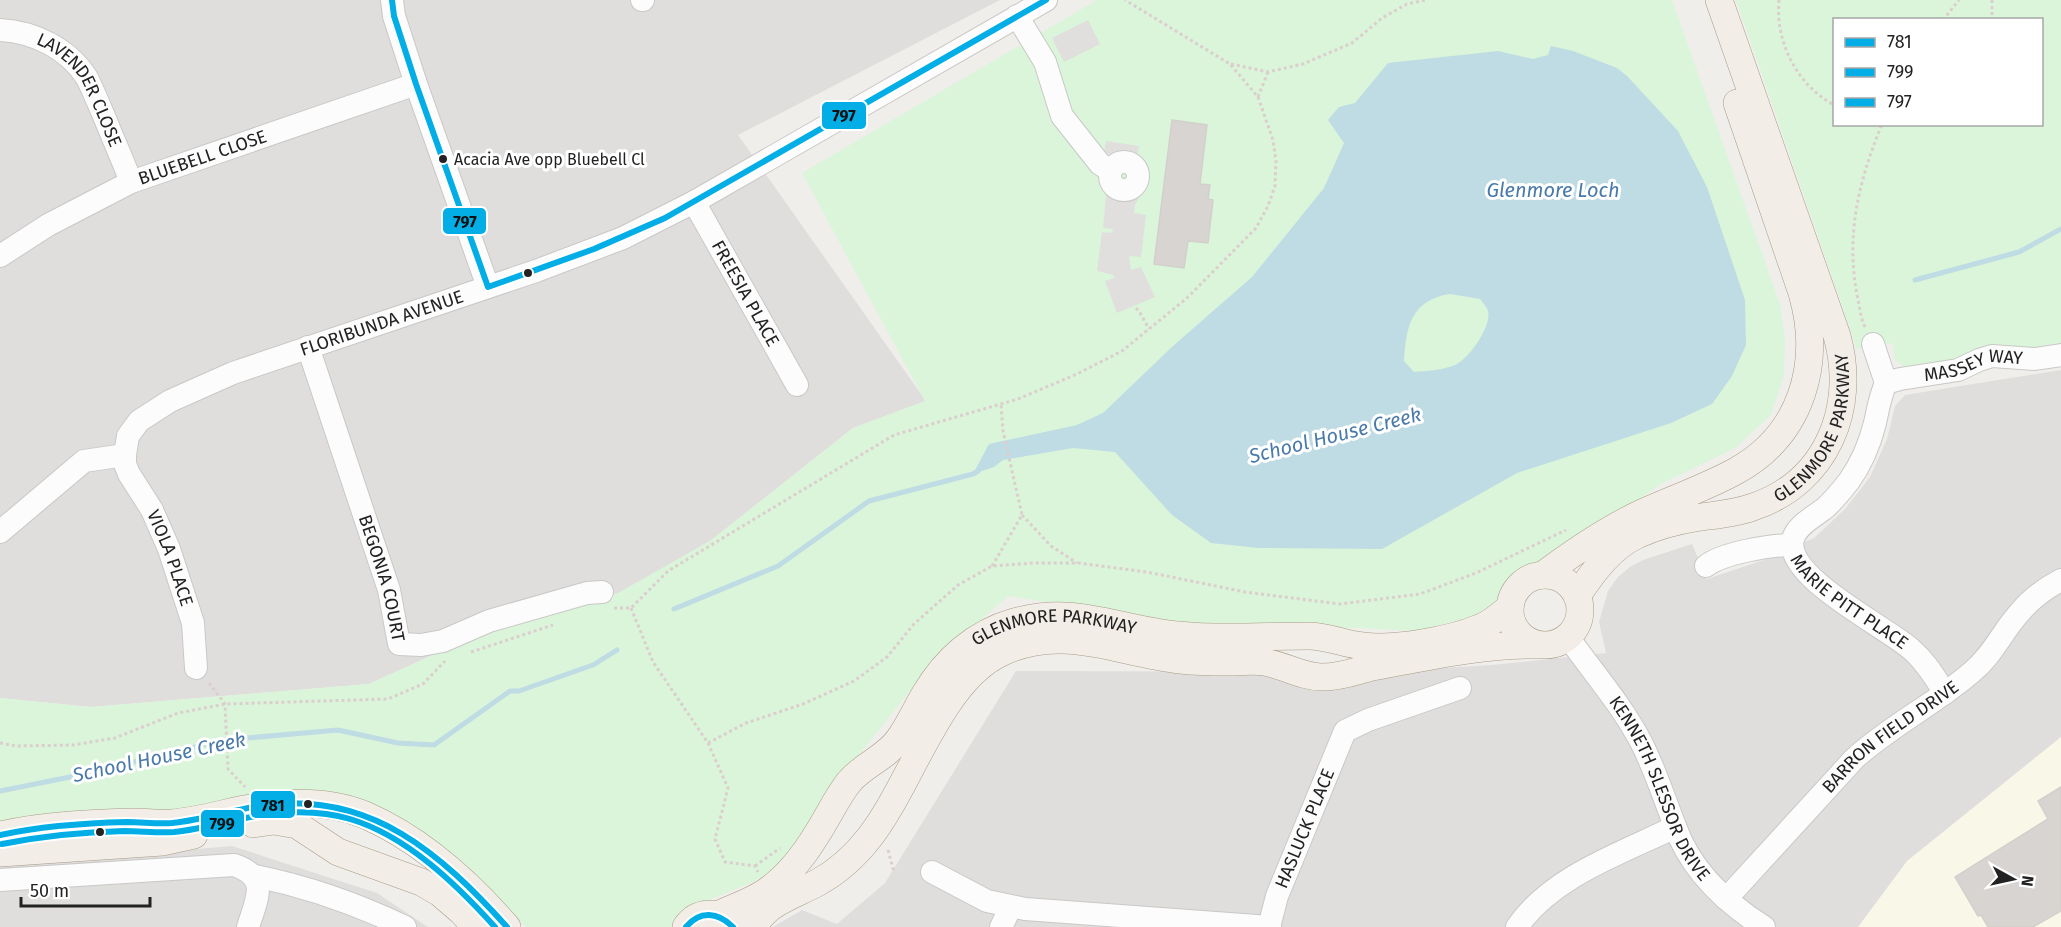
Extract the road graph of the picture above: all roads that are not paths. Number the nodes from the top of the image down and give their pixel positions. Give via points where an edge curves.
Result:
1 (392, 0) edge
2 (1046, 0) edge
3 (1701, 0) edge
4 (1719, 0) edge
5 (1017, 16) junction
6 (0, 30) edge
7 (416, 84) junction
8 (1111, 171) dead end
9 (1772, 176) junction
10 (132, 182) junction
11 (694, 202) junction
12 (0, 256) edge
13 (488, 287) junction
14 (1873, 344) road end
15 (308, 347) junction
16 (2061, 355) edge
17 (1886, 383) junction
18 (797, 385) dead end
19 (125, 455) junction
20 (0, 532) edge
21 (1792, 545) junction
22 (1706, 566) dead end
23 (1543, 575) junction
24 (2061, 580) edge
25 (1577, 596) junction
26 (605, 600) road end
27 (1510, 607) junction
28 (1568, 637) junction
29 (1538, 645) junction
30 (196, 668) road end
31 (1460, 688) dead end
32 (1945, 693) junction
33 (1675, 827) junction
34 (0, 834) edge
35 (0, 853) edge
36 (932, 872) dead end
37 (0, 880) edge
38 (256, 885) junction
39 (1726, 899) junction
40 (1006, 917) edge
41 (725, 921) edge
42 (1197, 924) edge
43 (248, 927) edge
44 (405, 927) edge
45 (476, 927) edge
46 (507, 927) edge
47 (686, 927) edge
48 (752, 927) edge
49 (1269, 927) edge
50 (1517, 927) edge
51 (1764, 927) edge

1 - 7 street
2 - 5 street, FLORIBUNDA AVENUE
3 - 9 main road, GLENMORE PARKWAY
4 - 9 main road, GLENMORE PARKWAY
5 - 8 street via 1045,62 1062,116 1100,164
5 - 11 street, FLORIBUNDA AVENUE
6 - 10 street, LAVENDER CLOSE via 41,39 78,67 91,86
7 - 10 street, BLUEBELL CLOSE
7 - 13 street
9 - 23 main road, GLENMORE PARKWAY via 1809,320 1809,362 1795,408 1769,447 1747,464 1592,540
9 - 25 main road, GLENMORE PARKWAY via 1843,359 1843,400 1831,438 1812,467 1772,499 1741,511 1692,519 1637,535 1606,557
10 - 12 street, BLUEBELL CLOSE via 48,225
11 - 13 street, FLORIBUNDA AVENUE via 623,238
11 - 18 street, FREESIA PLACE
13 - 15 street, FLORIBUNDA AVENUE
14 - 17 street
15 - 19 street, FLORIBUNDA AVENUE via 233,373 156,408 132,429
15 - 26 street, BEGONIA COURT via 389,590 399,644 435,643 489,621 587,594
16 - 17 street, MASSEY WAY via 2035,359 1992,356 1958,370
17 - 21 street, MARIE PITT PLACE via 1872,434 1857,468 1833,500 1796,532
19 - 20 street via 84,461
19 - 30 street, VIOLA PLACE via 129,474 152,510 169,549 193,623
21 - 22 street via 1775,545 1720,558
21 - 32 street, MARIE PITT PLACE via 1795,557 1810,578 1911,649
23 - 25 main road via 1566,582
23 - 27 main road via 1521,585
24 - 32 street, BARRON FIELD DRIVE via 2026,606 1974,671
25 - 28 main road via 1580,614
27 - 29 main road via 1516,630
27 - 41 main road, GLENMORE PARKWAY via 1479,628 1383,647 1354,645 1321,636 1183,636 1079,615 1051,615 998,627 962,649 942,669 900,738 851,780 795,866
28 - 29 main road via 1550,645
28 - 33 street, KENNETH SLESSOR DRIVE via 1641,742
29 - 48 main road, GLENMORE PARKWAY via 1464,651 1325,677 1308,676 1267,662 1164,658 1071,639 1015,647 983,664 963,682 936,722 883,819 855,854 831,874 769,908
31 - 49 street, HASLUCK PLACE via 1345,731 1277,896
32 - 39 street, BARRON FIELD DRIVE via 1859,754
33 - 39 street, KENNETH SLESSOR DRIVE via 1696,866
33 - 50 street via 1563,883
34 - 46 main road via 125,822 175,823 278,804 328,806 363,814 417,844 452,872
35 - 45 main road via 162,842 255,823 283,822 300,827 338,852 421,882 440,893
36 - 40 street
37 - 38 street via 234,865 248,870
38 - 43 street
38 - 44 street via 278,881
39 - 51 street, KENNETH SLESSOR DRIVE
40 - 42 street via 1025,909
41 - 47 main road, GLENMORE PARKWAY via 707,914 696,917
42 - 49 street

